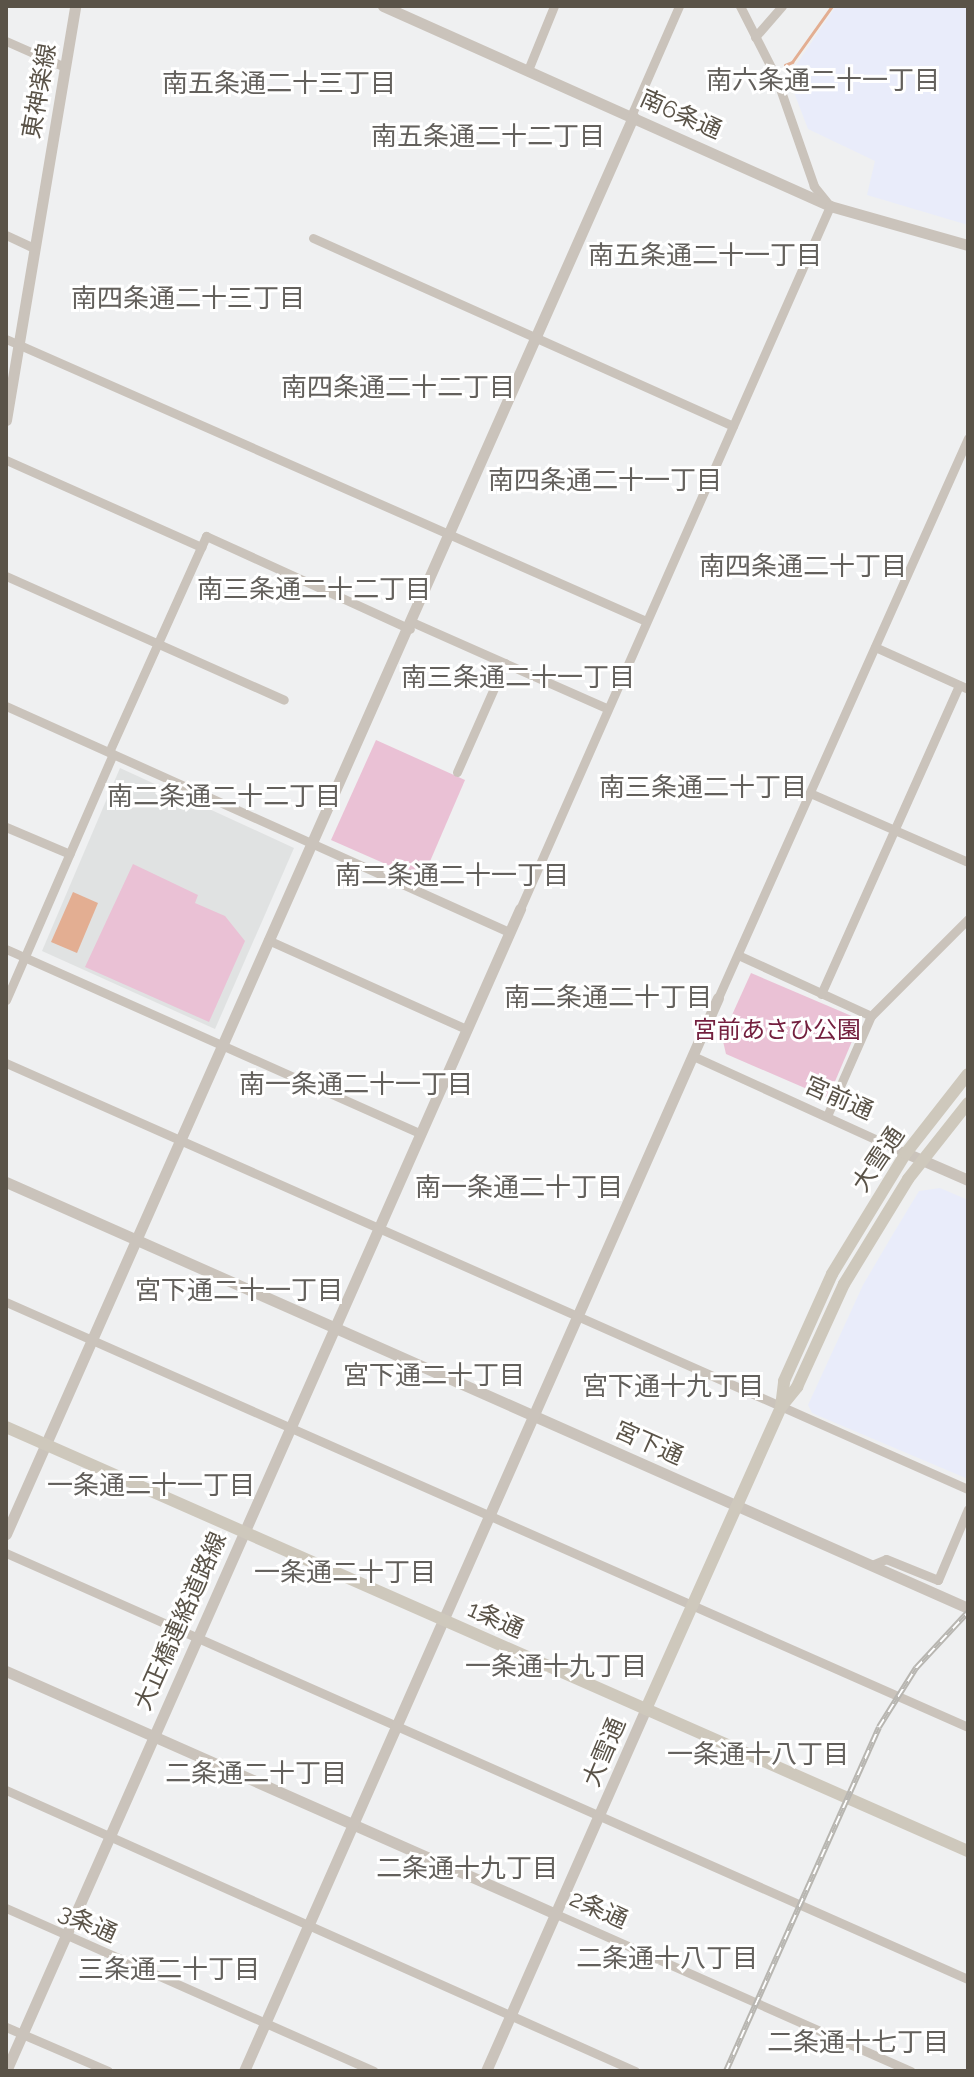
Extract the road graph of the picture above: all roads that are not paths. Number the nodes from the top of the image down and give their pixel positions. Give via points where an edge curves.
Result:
1 (75, 6) edge
2 (383, 6) edge
3 (554, 6) edge
4 (679, 6) edge
5 (740, 6) edge
6 (782, 6) edge
7 (755, 37) junction
8 (6, 41) edge
9 (65, 67) junction
10 (528, 70) junction
11 (632, 117) junction
12 (830, 206) junction
13 (6, 235) edge
14 (313, 238) dead end
15 (968, 245) edge
16 (34, 248) junction
17 (536, 335) junction
18 (6, 339) edge
19 (19, 344) junction
20 (6, 420) edge
21 (733, 426) junction
22 (968, 438) edge
23 (6, 460) edge
24 (450, 534) junction
25 (201, 547) junction
26 (6, 576) edge
27 (646, 621) junction
28 (411, 626) junction
29 (158, 644) junction
30 (875, 647) junction
31 (505, 663) junction
32 (964, 687) edge
33 (284, 700) dead end
34 (6, 706) edge
35 (608, 709) junction
36 (111, 753) junction
37 (457, 772) dead end
38 (810, 793) junction
39 (6, 827) edge
40 (894, 829) junction
41 (314, 842) junction
42 (70, 854) junction
43 (968, 861) edge
44 (520, 909) joint
45 (968, 919) edge
46 (509, 932) junction
47 (268, 940) junction
48 (6, 949) edge
49 (738, 955) junction
50 (24, 958) junction
51 (821, 994) junction
52 (718, 998) joint
53 (6, 1000) edge
54 (871, 1016) junction
55 (466, 1029) junction
56 (221, 1045) junction
57 (693, 1056) junction
58 (6, 1063) edge
59 (968, 1074) edge
60 (968, 1103) edge
61 (827, 1116) junction
62 (420, 1133) junction
63 (179, 1141) junction
64 (906, 1153) junction
65 (922, 1160) junction
66 (968, 1180) edge
67 (6, 1182) edge
68 (378, 1227) junction
69 (136, 1239) junction
70 (6, 1302) edge
71 (578, 1316) junction
72 (335, 1327) junction
73 (92, 1340) junction
74 (781, 1407) junction
75 (532, 1415) junction
76 (6, 1427) edge
77 (290, 1428) junction
78 (46, 1444) junction
79 (968, 1489) edge
80 (737, 1507) junction
81 (968, 1509) edge
82 (488, 1515) junction
83 (244, 1532) junction
84 (6, 1534) edge
85 (6, 1553) edge
86 (872, 1565) junction
87 (691, 1607) junction
88 (968, 1608) edge
89 (442, 1620) junction
90 (198, 1637) junction
91 (6, 1671) edge
92 (646, 1709) junction
93 (397, 1725) junction
94 (968, 1727) edge
95 (154, 1736) junction
96 (6, 1790) edge
97 (599, 1817) junction
98 (353, 1825) junction
99 (110, 1836) junction
100 (968, 1851) edge
101 (6, 1908) edge
102 (556, 1914) junction
103 (310, 1923) junction
104 (66, 1935) junction
105 (968, 1979) edge
106 (510, 2016) junction
107 (265, 2023) junction
108 (6, 2027) edge
109 (23, 2034) junction
110 (6, 2071) edge
111 (108, 2071) edge
112 (244, 2071) edge
113 (374, 2071) edge
114 (486, 2071) edge
115 (635, 2071) edge
116 (911, 2071) edge

1 - 9 street, 東神楽線
2 - 10 street, 南6条通
3 - 10 street
4 - 11 street
5 - 7 street
6 - 7 street
7 - 12 street via 776,77 814,186
8 - 9 street
9 - 16 street, 東神楽線
10 - 11 street, 南6条通
11 - 12 street, 南6条通
11 - 17 street
12 - 15 street, 南6条通
12 - 21 street, 大正橋連絡道路線
13 - 16 street
14 - 17 street
16 - 19 street, 東神楽線
17 - 21 street
17 - 24 street
18 - 19 street
19 - 20 street, 東神楽線
19 - 24 street
21 - 27 street, 大正橋連絡道路線
22 - 30 street
23 - 25 street
24 - 27 street
24 - 28 street
25 - 28 street via 206,536
25 - 29 street
26 - 29 street
27 - 35 street, 大正橋連絡道路線
28 - 31 street
28 - 41 street
29 - 33 street
29 - 36 street
30 - 32 street
30 - 38 street
31 - 35 street
31 - 37 street
32 - 40 street
34 - 36 street
35 - 44 street, 大正橋連絡道路線
36 - 41 street
36 - 42 street
38 - 40 street
38 - 49 street
39 - 42 street
40 - 43 street
40 - 51 street
41 - 46 street
41 - 47 street
42 - 50 street
44 - 46 street, 大正橋連絡道路線
45 - 54 street
46 - 55 street, 大正橋連絡道路線
47 - 55 street
47 - 56 street
48 - 50 street
49 - 51 street
49 - 52 street
50 - 53 street
50 - 56 street
51 - 54 street
52 - 57 street
54 - 61 street
55 - 62 street, 大正橋連絡道路線
56 - 62 street
56 - 63 street
57 - 61 street, 宮前通
57 - 71 street
58 - 63 street
59 - 64 main road, 大雪通
60 - 65 main road, 大雪通
61 - 64 street, 宮前通
62 - 68 street, 大正橋連絡道路線
63 - 68 street
63 - 69 street
64 - 65 street, 宮前通
64 - 74 main road, 大雪通 via 832,1274 784,1381
65 - 66 street, 宮前通
65 - 74 main road, 大雪通 via 844,1284 797,1387
67 - 69 street, 宮下通
68 - 71 street
68 - 72 street, 大正橋連絡道路線
69 - 72 street, 宮下通
69 - 73 street
70 - 73 street
71 - 74 street
71 - 75 street
72 - 75 street, 宮下通
72 - 77 street, 大正橋連絡道路線
73 - 77 street
73 - 78 street
74 - 79 street
74 - 80 main road, 大雪通
75 - 80 street, 宮下通
75 - 82 street
76 - 78 main road, 1条通
77 - 82 street
77 - 83 street, 大正橋連絡道路線
78 - 83 main road, 1条通
78 - 84 street
80 - 86 street, 宮下通
80 - 87 main road, 大雪通
81 - 86 street via 938,1580 886,1559
82 - 87 street
82 - 89 street
83 - 89 main road, 1条通
83 - 90 street, 大正橋連絡道路線
85 - 90 street
86 - 88 street, 宮下通
87 - 92 main road, 大雪通
87 - 94 street
89 - 92 main road, 1条通
89 - 93 street
90 - 93 street
90 - 95 street, 大正橋連絡道路線
91 - 95 street, 2条通
92 - 97 street, 大雪通
92 - 100 main road, 1条通
93 - 97 street
93 - 98 street
95 - 98 street, 2条通
95 - 99 street, 大正橋連絡道路線
96 - 99 street
97 - 102 street, 大雪通
97 - 105 street
98 - 102 street, 2条通
98 - 103 street
99 - 103 street
99 - 104 street, 大正橋連絡道路線
101 - 104 street, 3条通
102 - 106 street, 大雪通
102 - 116 street, 2条通
103 - 106 street
103 - 107 street
104 - 107 street, 3条通
104 - 109 street, 大正橋連絡道路線
106 - 114 street, 大雪通
106 - 115 street
107 - 112 street
107 - 113 street, 3条通
108 - 109 street
109 - 110 street, 大正橋連絡道路線
109 - 111 street

